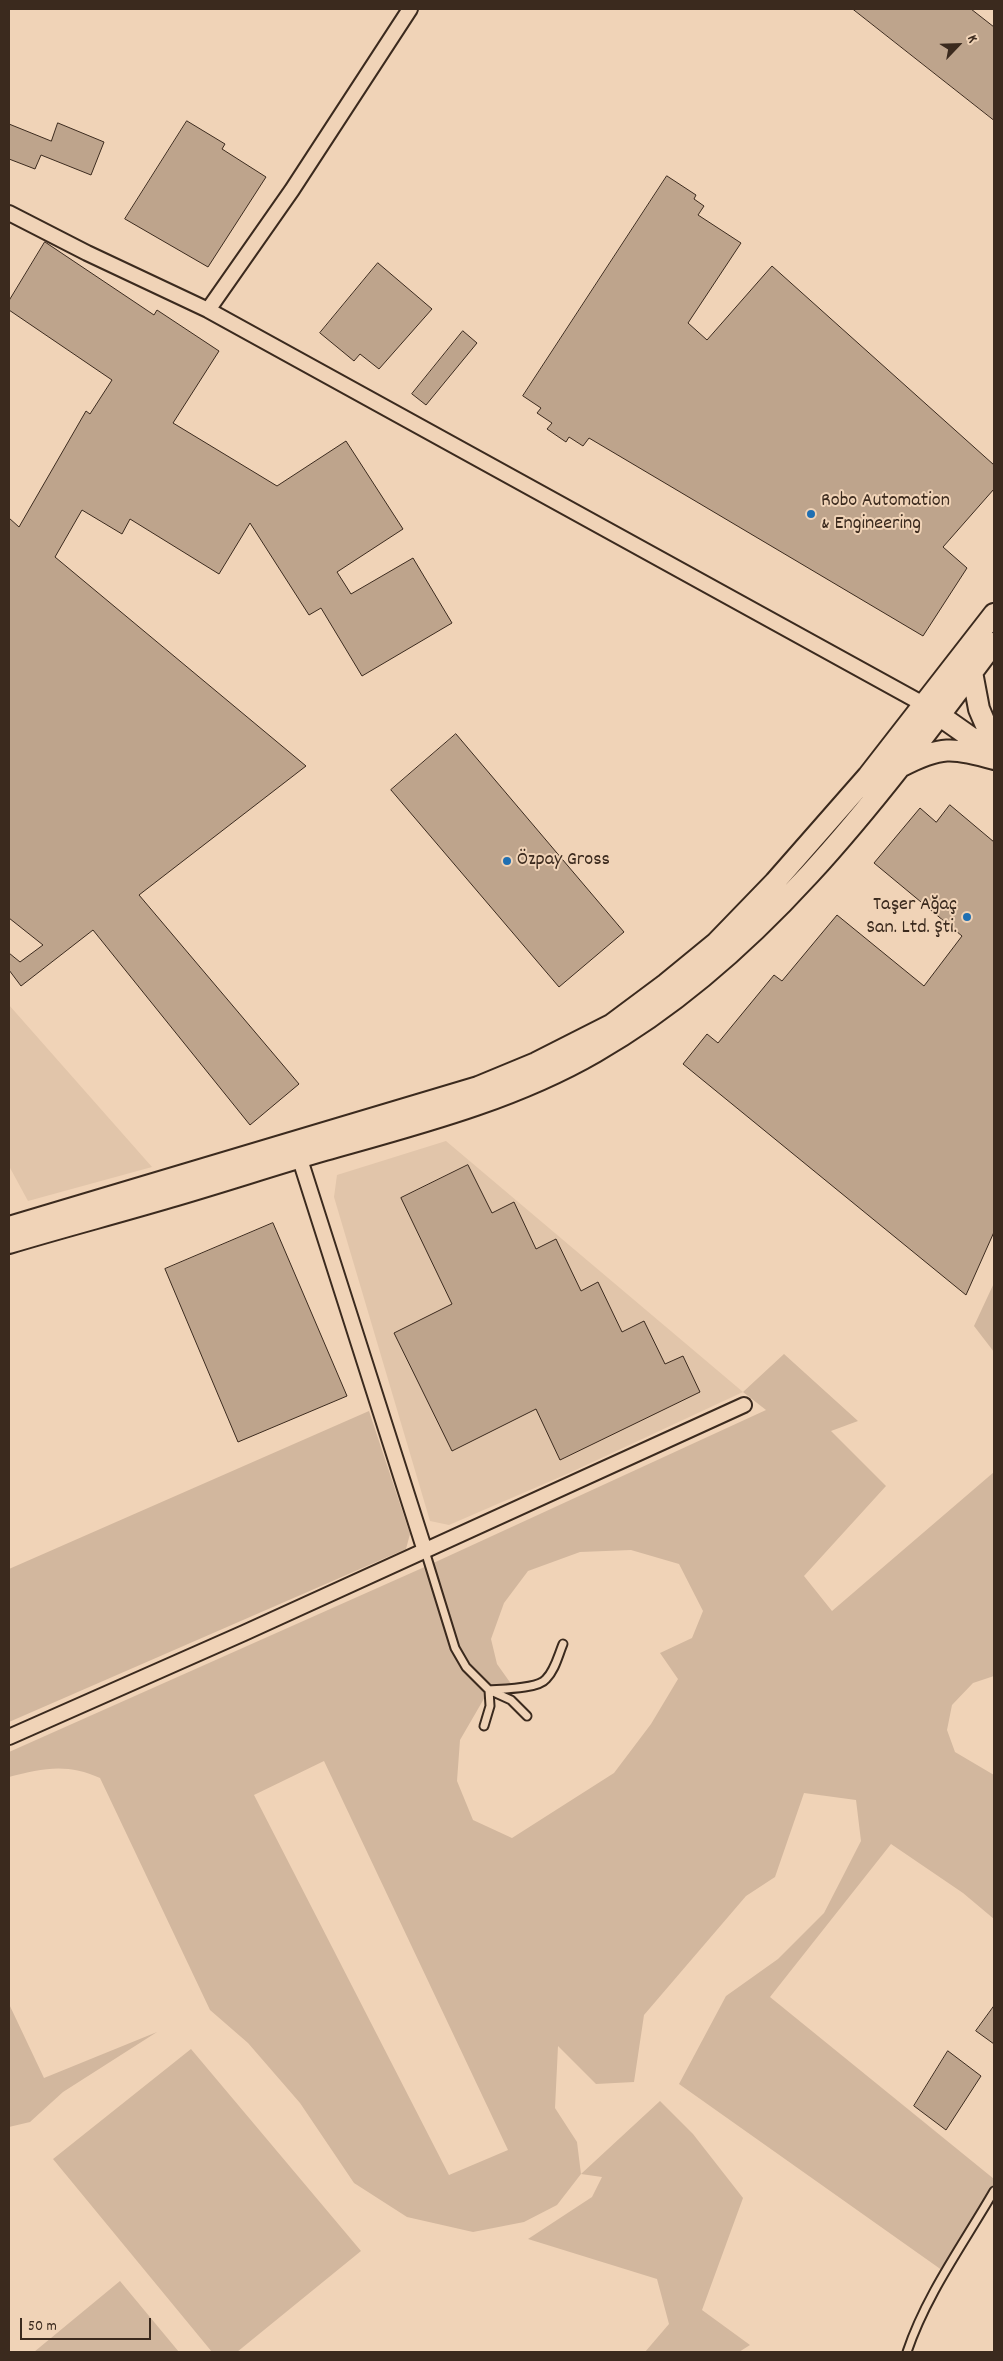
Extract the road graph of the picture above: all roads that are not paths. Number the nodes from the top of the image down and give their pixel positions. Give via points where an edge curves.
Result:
1 (410, 9) edge
2 (9, 213) edge
3 (208, 310) junction
4 (994, 614) edge
5 (994, 643) edge
6 (972, 672) junction
7 (932, 711) junction
8 (994, 744) edge
9 (994, 754) edge
10 (994, 759) edge
11 (898, 768) junction
12 (297, 1150) junction
13 (9, 1227) edge
14 (9, 1243) edge
15 (744, 1405) dead end
16 (425, 1551) junction
17 (562, 1644) dead end
18 (489, 1690) junction
19 (527, 1716) dead end
20 (484, 1726) dead end
21 (9, 1737) edge
22 (994, 2191) edge
23 (907, 2352) edge

1 - 3 street via 292,190
2 - 3 street
3 - 7 street
4 - 7 main road
5 - 6 main road
6 - 7 main road
6 - 8 main road via 979,709
7 - 9 main road
7 - 11 main road
7 - 12 main road via 868,776 752,906 696,960 638,1006 574,1045 503,1078
10 - 11 main road via 948,749 934,751
11 - 12 main road via 838,842 785,899 716,966 632,1030 572,1065 466,1108
12 - 13 main road
12 - 14 main road
12 - 16 street
15 - 16 street
16 - 18 lane via 455,1648 466,1666
16 - 21 street
17 - 18 lane via 554,1669 545,1681 536,1685
18 - 19 lane via 511,1700
18 - 20 lane via 490,1706
22 - 23 lane via 937,2288 913,2333

